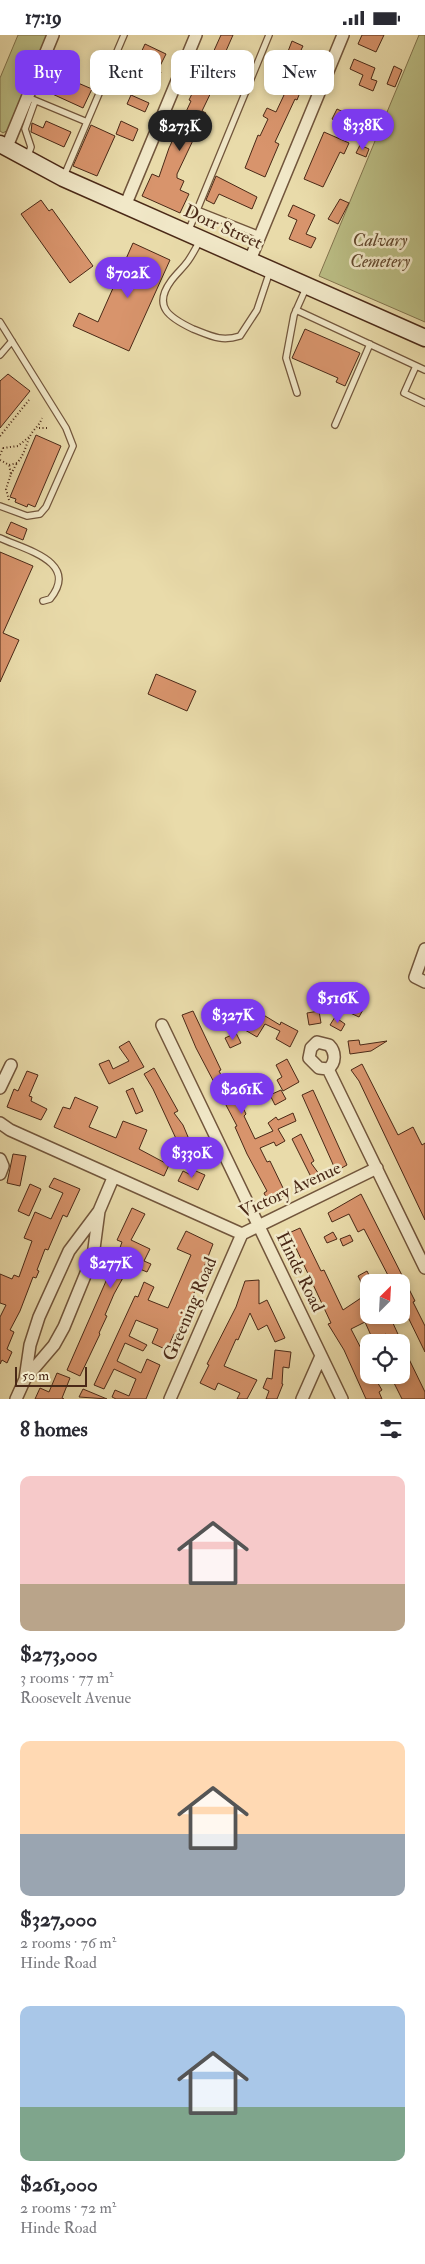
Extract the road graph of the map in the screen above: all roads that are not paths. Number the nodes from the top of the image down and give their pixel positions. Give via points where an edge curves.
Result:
1 (53, 35) edge
2 (124, 35) edge
3 (196, 35) edge
4 (269, 35) edge
5 (343, 35) edge
6 (31, 99) junction
7 (87, 122) junction
8 (2, 147) edge
9 (27, 160) junction
10 (63, 178) junction
11 (125, 206) junction
12 (197, 210) junction
13 (260, 235) junction
14 (194, 236) junction
15 (250, 260) junction
16 (271, 270) junction
17 (307, 286) junction
18 (296, 310) junction
19 (0, 322) edge
20 (425, 338) edge
21 (12, 341) junction
22 (370, 344) junction
23 (0, 355) edge
24 (416, 366) junction
25 (425, 370) edge
26 (296, 393) dead end
27 (425, 403) edge
28 (335, 425) dead end
29 (0, 506) edge
30 (0, 538) edge
31 (43, 601) dead end
32 (425, 949) edge
33 (420, 979) edge
34 (162, 1025) dead end
35 (11, 1065) dead end
36 (328, 1069) dead end
37 (0, 1088) edge
38 (0, 1123) edge
39 (0, 1159) edge
40 (376, 1168) junction
41 (0, 1175) edge
42 (113, 1178) junction
43 (99, 1211) junction
44 (258, 1226) junction
45 (242, 1234) junction
46 (425, 1269) edge
47 (321, 1356) junction
48 (25, 1379) junction
49 (16, 1399) edge
50 (170, 1399) edge
51 (302, 1399) edge
52 (342, 1399) edge

1 - 6 street
2 - 7 lane
3 - 11 street
4 - 12 lane
5 - 13 street
6 - 7 lane
6 - 8 street
6 - 9 lane via 25,129 31,147
7 - 10 lane
8 - 9 main road, Dorr Street
9 - 10 main road, Dorr Street
10 - 11 main road, Dorr Street
11 - 14 main road, Dorr Street
12 - 13 lane
12 - 14 lane
13 - 15 street
14 - 15 main road, Dorr Street
14 - 16 lane via 188,262 170,282 164,294 163,307 170,317 191,328 227,340 240,336 257,310
15 - 16 main road, Dorr Street
16 - 17 main road, Dorr Street
17 - 18 lane
17 - 20 main road, Dorr Street
18 - 22 lane
18 - 26 lane via 286,357
19 - 21 lane
21 - 23 lane
21 - 29 lane via 66,428 73,446 40,514 27,515
22 - 24 lane
22 - 28 lane
24 - 25 lane
24 - 27 lane via 404,393
30 - 31 lane via 39,555 55,566 59,583 50,599
32 - 33 street
34 - 44 street, Hinde Road
35 - 37 street
36 - 40 street
38 - 42 street, Victory Avenue
39 - 41 street via 3,1166
40 - 44 street, Victory Avenue
40 - 46 street
42 - 43 street
42 - 45 street, Victory Avenue
43 - 48 street via 69,1251 39,1317 30,1345
43 - 48 street via 93,1256 64,1327 54,1345
44 - 45 street, Victory Avenue
44 - 47 street, Hinde Road
45 - 50 street, Greening Road
47 - 51 street
47 - 52 street, Hinde Road
48 - 49 street

